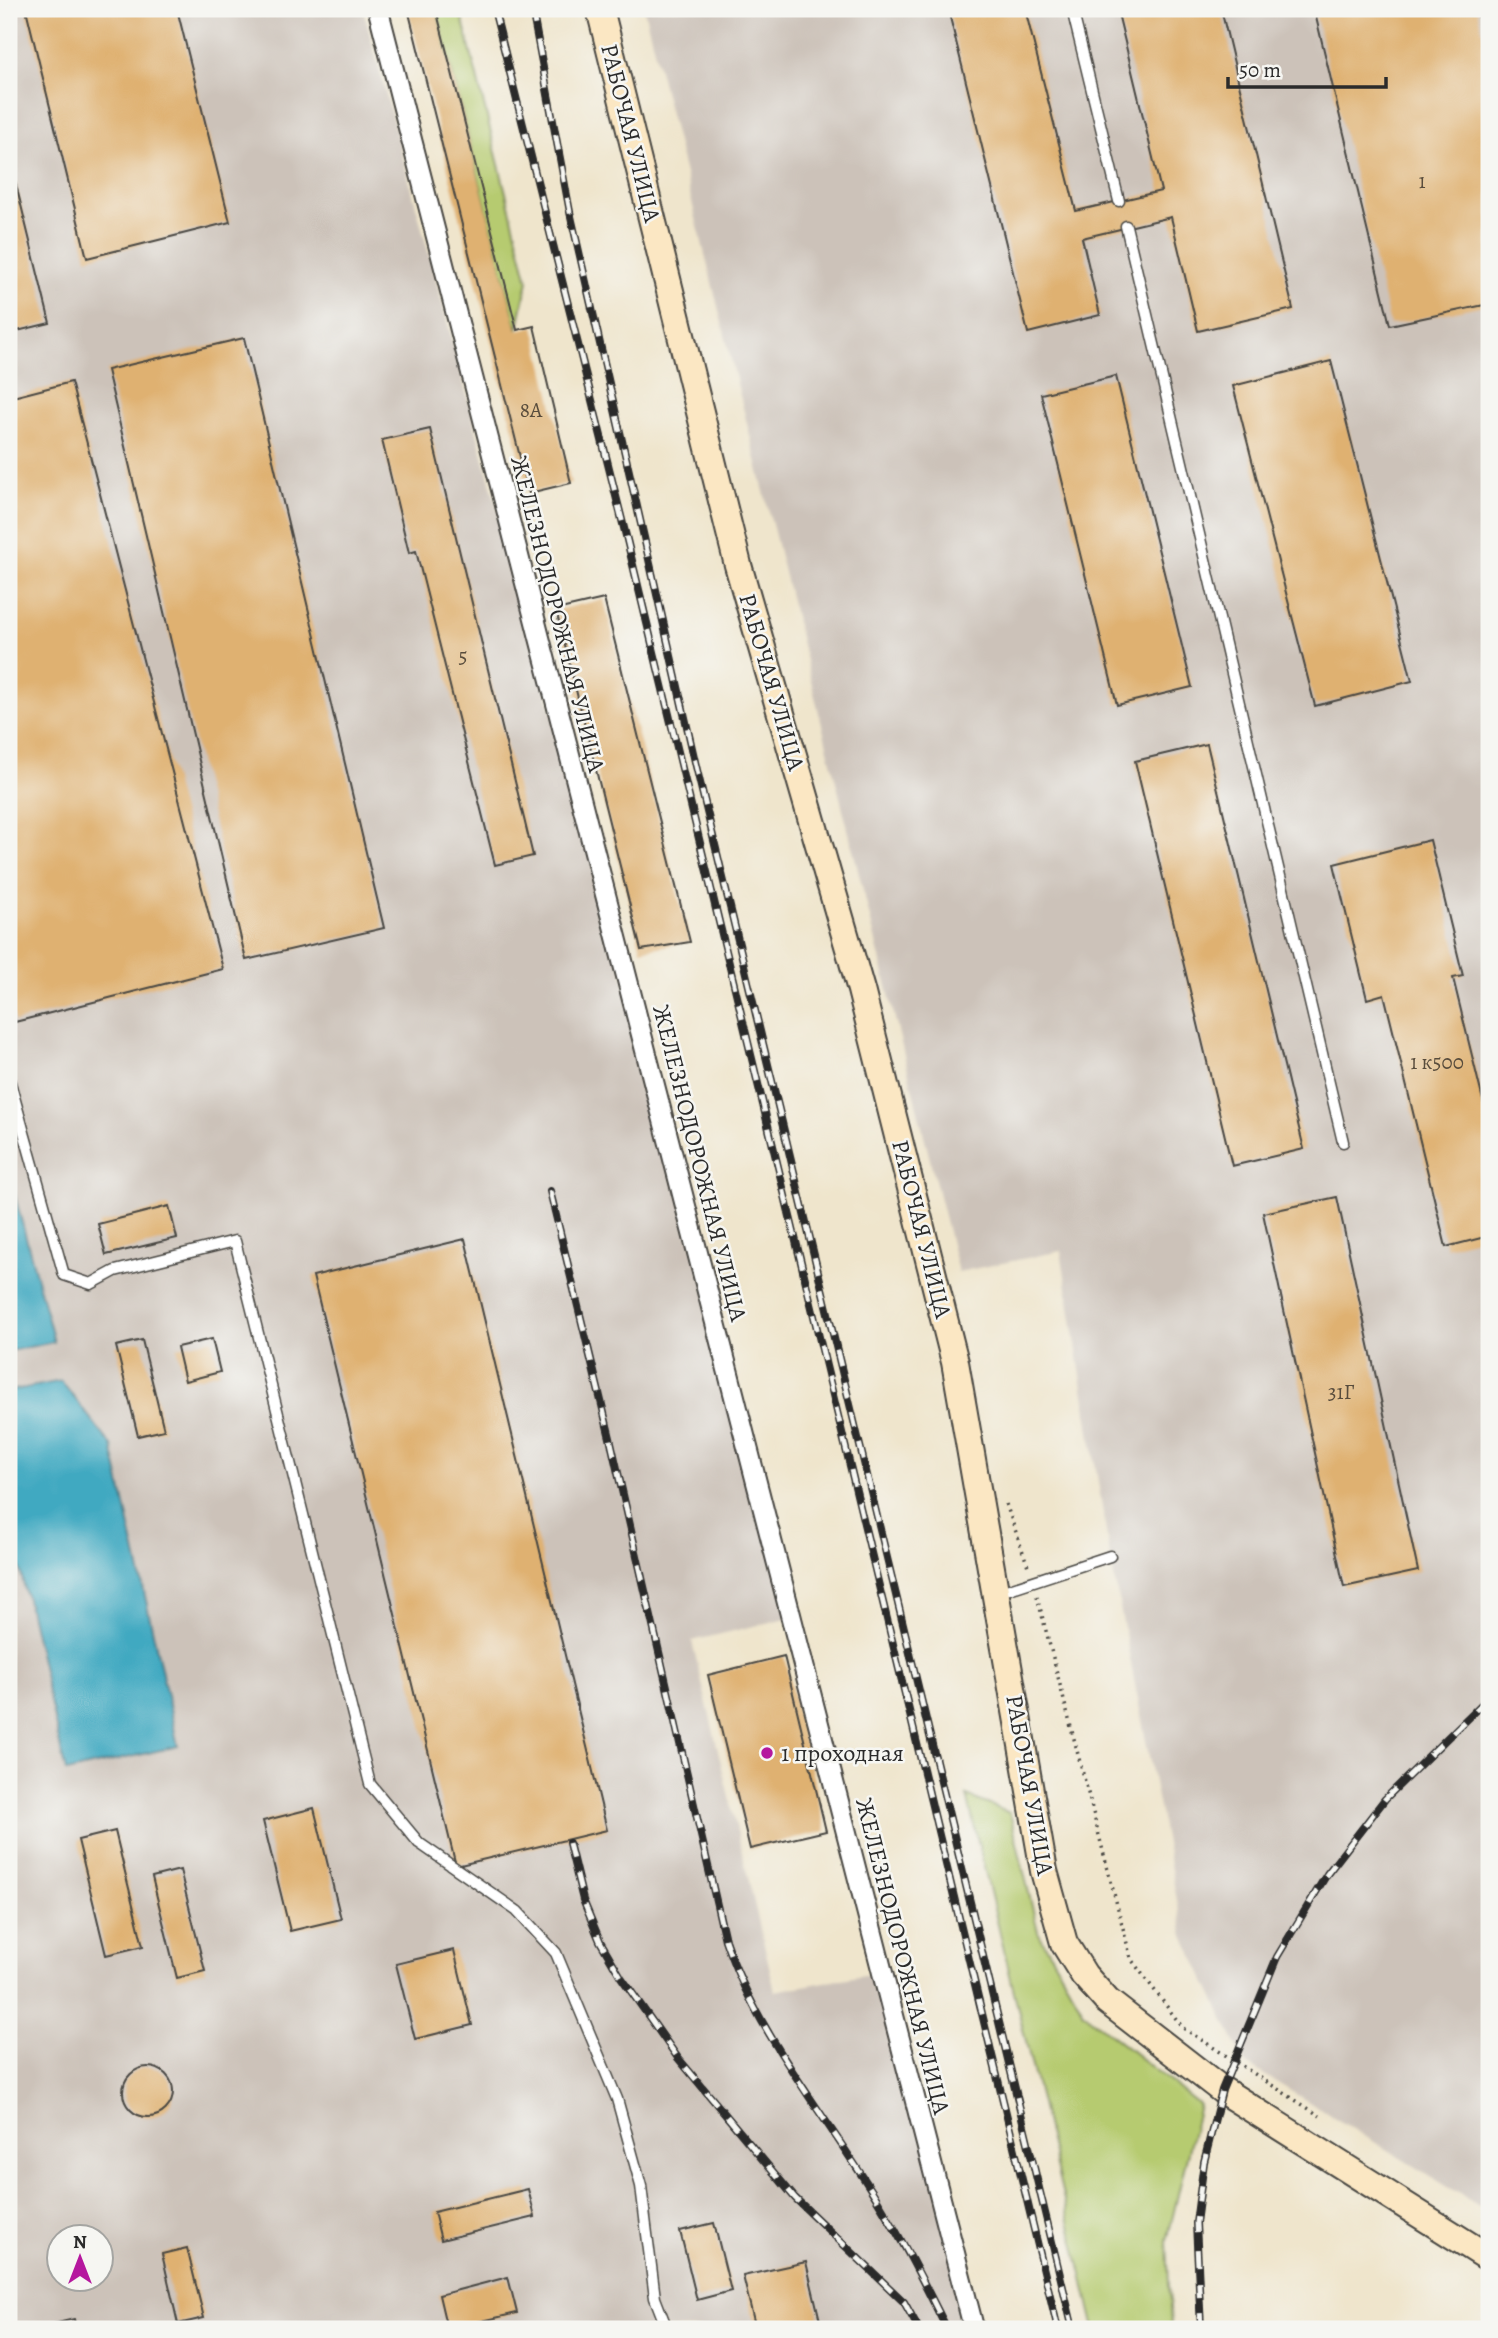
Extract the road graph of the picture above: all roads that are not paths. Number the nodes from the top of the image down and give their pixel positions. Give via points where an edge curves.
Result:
1 (378, 9) edge
2 (600, 9) edge
3 (1072, 9) edge
4 (1119, 201) dead end
5 (1126, 226) dead end
6 (9, 1079) edge
7 (1343, 1142) dead end
8 (1110, 1556) dead end
9 (995, 1593) junction
10 (1489, 2258) edge
11 (667, 2329) edge
12 (974, 2329) edge

1 - 12 street, ЖЕЛЕЗНОДОРОЖНАЯ УЛИЦА
2 - 9 street, РАБОЧАЯ УЛИЦА via 737,565 861,990 955,1362
3 - 4 lane
5 - 7 lane
6 - 11 lane via 64,1275 91,1284 115,1271 235,1241 370,1784 419,1843 517,1911 556,1953 617,2099 641,2186 655,2298
8 - 9 lane
9 - 10 street, РАБОЧАЯ УЛИЦА via 1044,1871 1065,1943 1084,1975 1107,2001 1222,2090

